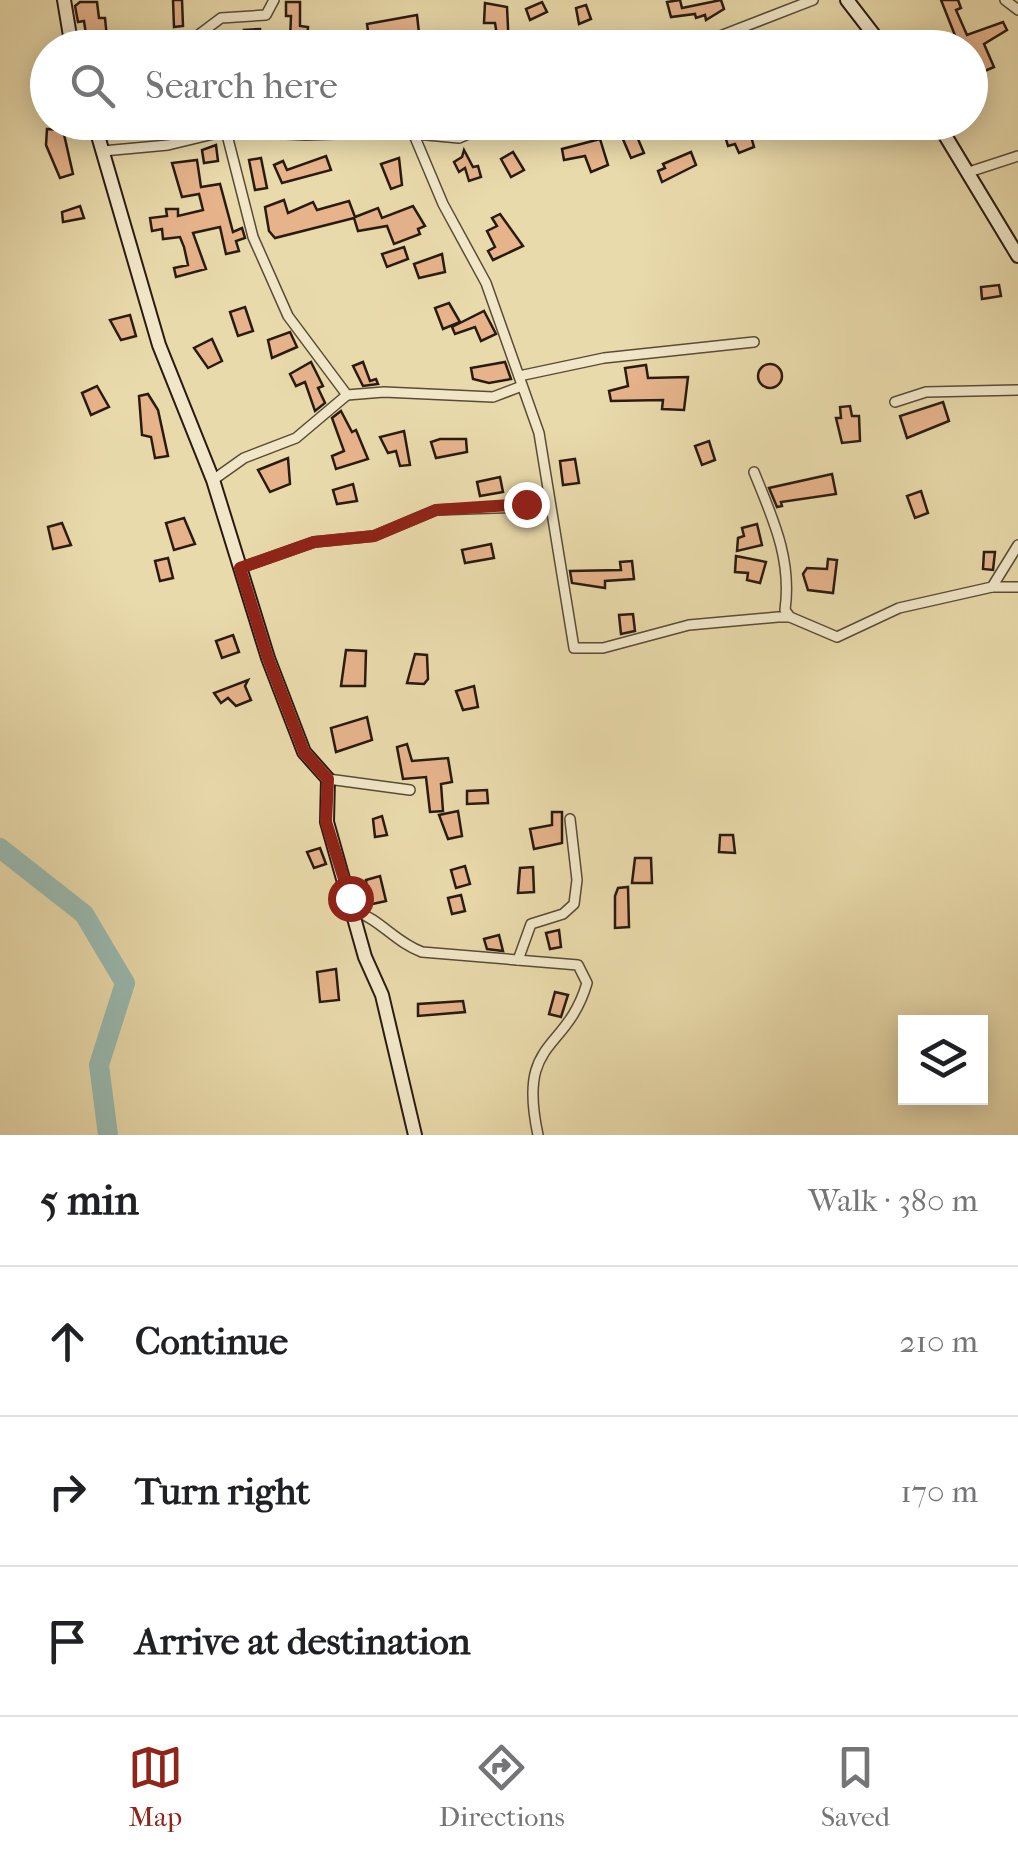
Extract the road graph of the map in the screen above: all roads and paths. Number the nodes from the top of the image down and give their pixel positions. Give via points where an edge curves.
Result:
1 (64, 0) edge
2 (274, 0) edge
3 (813, 0) edge
4 (847, 0) edge
5 (1006, 0) edge
6 (1018, 10) edge
7 (69, 30) edge
8 (205, 30) edge
9 (736, 30) edge
10 (870, 30) edge
11 (100, 140) edge
12 (182, 140) edge
13 (229, 140) edge
14 (416, 140) edge
15 (949, 140) edge
16 (103, 151) junction
17 (1018, 156) edge
18 (969, 172) junction
19 (1018, 256) edge
20 (754, 342) dead end
21 (521, 381) junction
22 (1018, 390) edge
23 (347, 395) junction
24 (895, 402) dead end
25 (754, 472) dead end
26 (213, 480) junction
27 (550, 506) junction
28 (1018, 545) edge
29 (240, 568) junction
30 (992, 587) junction
31 (1018, 587) edge
32 (790, 617) junction
33 (328, 779) junction
34 (410, 790) dead end
35 (570, 820) dead end
36 (354, 911) junction
37 (518, 960) junction
38 (415, 1135) edge
39 (538, 1135) edge

1 - 7 street
2 - 8 street via 266,16 221,18
3 - 9 street
4 - 10 street
5 - 6 street
11 - 16 street
12 - 16 street
13 - 23 street via 253,237 288,316
14 - 21 street via 486,283
15 - 18 street
16 - 26 street via 158,345
17 - 18 street
18 - 19 street
20 - 21 street via 604,358
21 - 23 street via 493,397
21 - 27 street via 540,433
22 - 24 street via 926,392
23 - 26 street via 296,438 244,458
25 - 32 street via 784,550
26 - 29 street
27 - 29 street via 436,510 374,536 314,542
27 - 32 street via 574,648 603,648 688,625
28 - 30 street
29 - 33 street via 304,752
30 - 31 street
30 - 32 street via 916,602 837,637
33 - 34 street
33 - 36 street via 326,822
35 - 37 street via 574,904 531,924
36 - 37 street via 377,918 403,945 422,952
36 - 38 street
37 - 39 street via 578,965 587,984 576,1011 538,1058 532,1079

